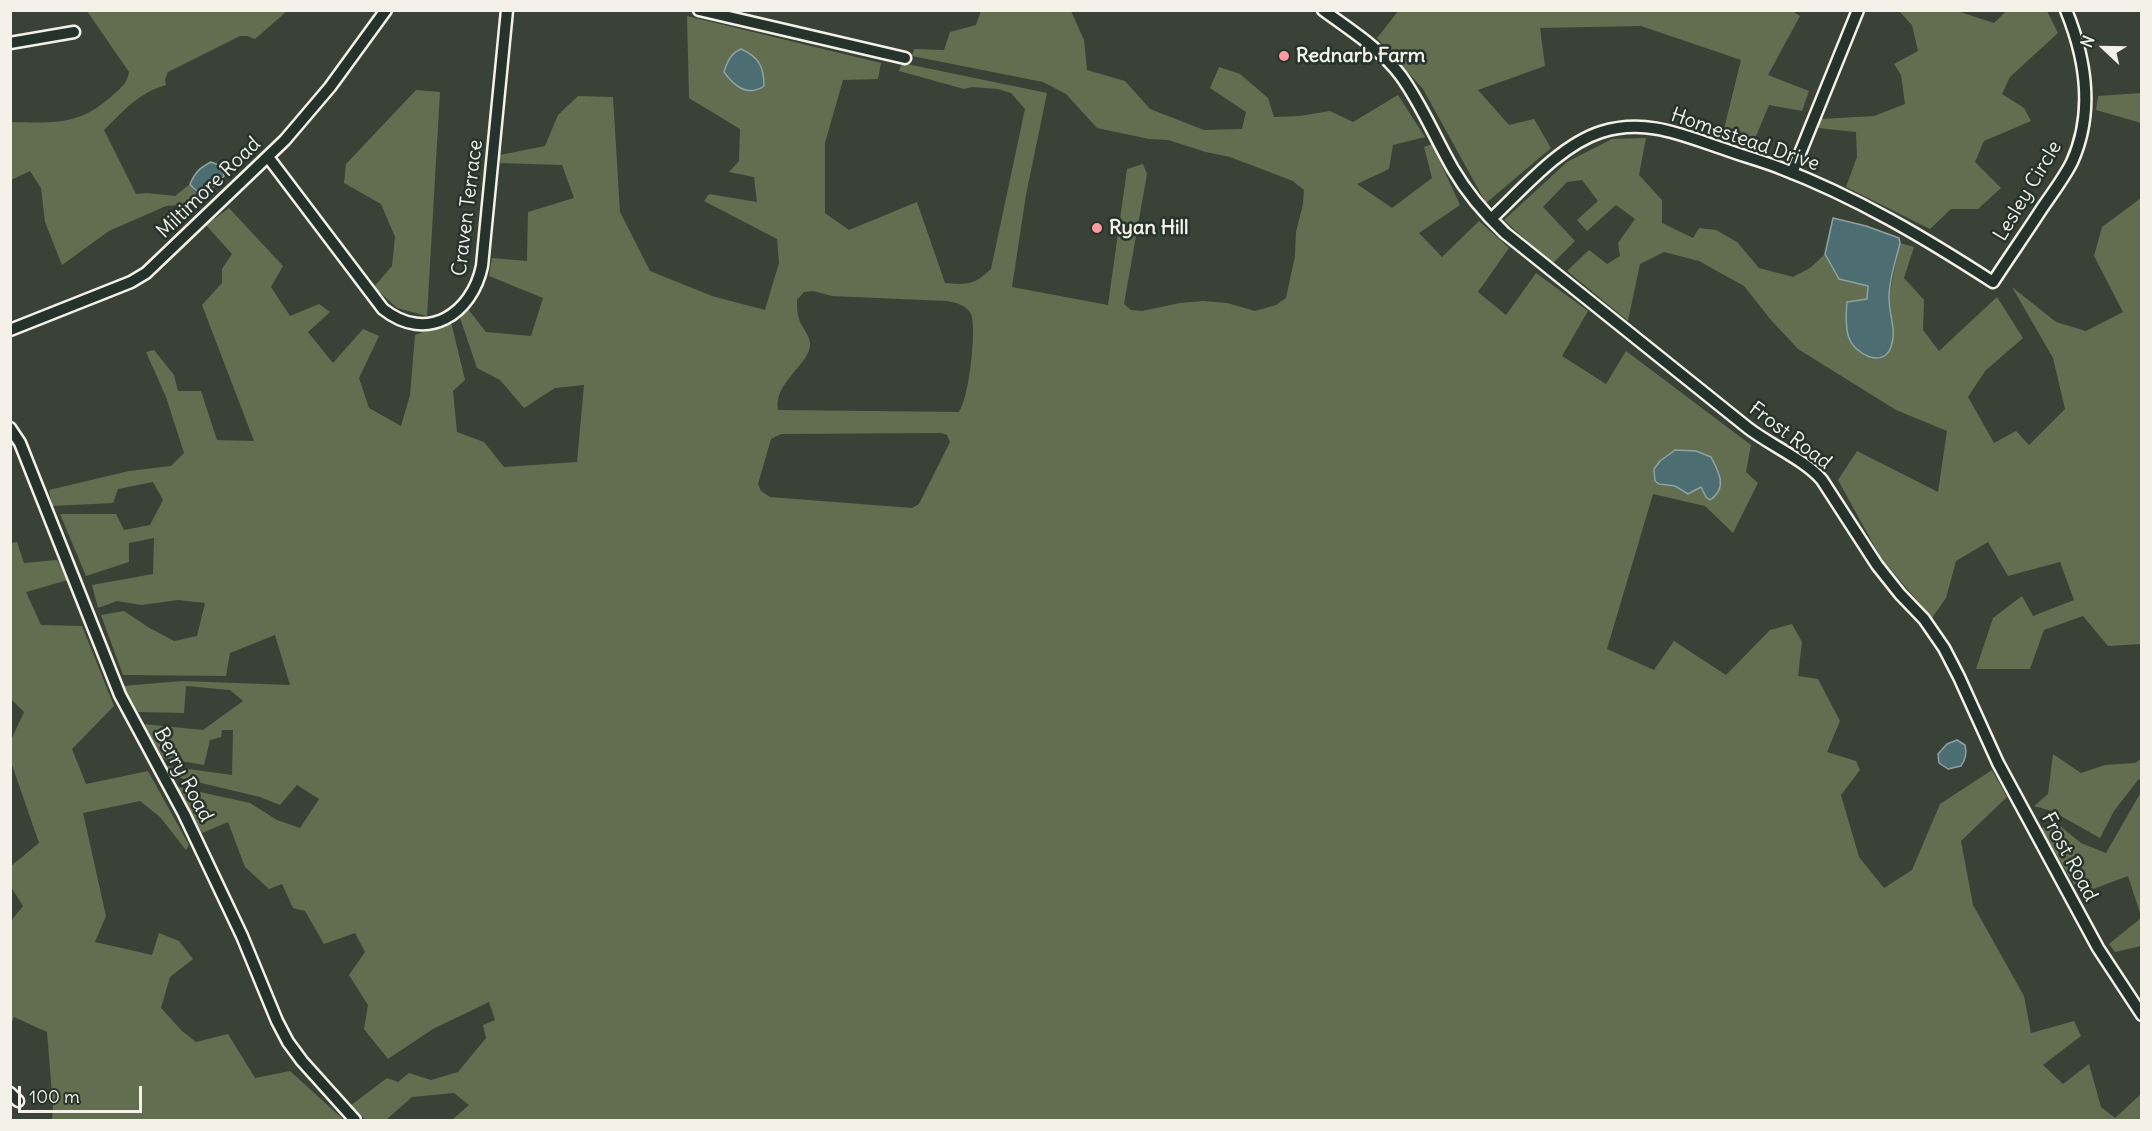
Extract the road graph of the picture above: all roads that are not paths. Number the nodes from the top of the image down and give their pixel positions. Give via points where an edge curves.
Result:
1 (386, 10) edge
2 (507, 10) edge
3 (699, 10) edge
4 (1323, 10) edge
5 (1858, 10) edge
6 (2066, 10) edge
7 (74, 32) dead end
8 (10, 43) edge
9 (905, 58) dead end
10 (268, 157) junction
11 (1792, 173) junction
12 (1491, 219) junction
13 (1993, 282) joint
14 (10, 330) edge
15 (10, 428) edge
16 (2142, 1015) edge
17 (355, 1120) edge

1 - 10 street, Miltimore Road via 330,87
2 - 10 street, Craven Terrace via 482,266 472,295 450,317 429,324 411,324 384,309
3 - 9 street
4 - 12 street, Frost Road via 1399,74 1461,183
5 - 11 street
6 - 13 street, Lesley Circle via 2084,80 2085,110 2080,136 2068,170
7 - 8 street
10 - 14 street, Miltimore Road via 146,273
11 - 12 street, Homestead Drive via 1666,130 1623,128 1596,134 1568,150
11 - 13 street, Homestead Drive via 1896,222
12 - 16 street, Frost Road via 1767,443 1822,480 1877,565 1944,648 1998,763 2094,940
15 - 17 street, Berry Road via 20,443 120,695 184,814 277,1021 302,1061

